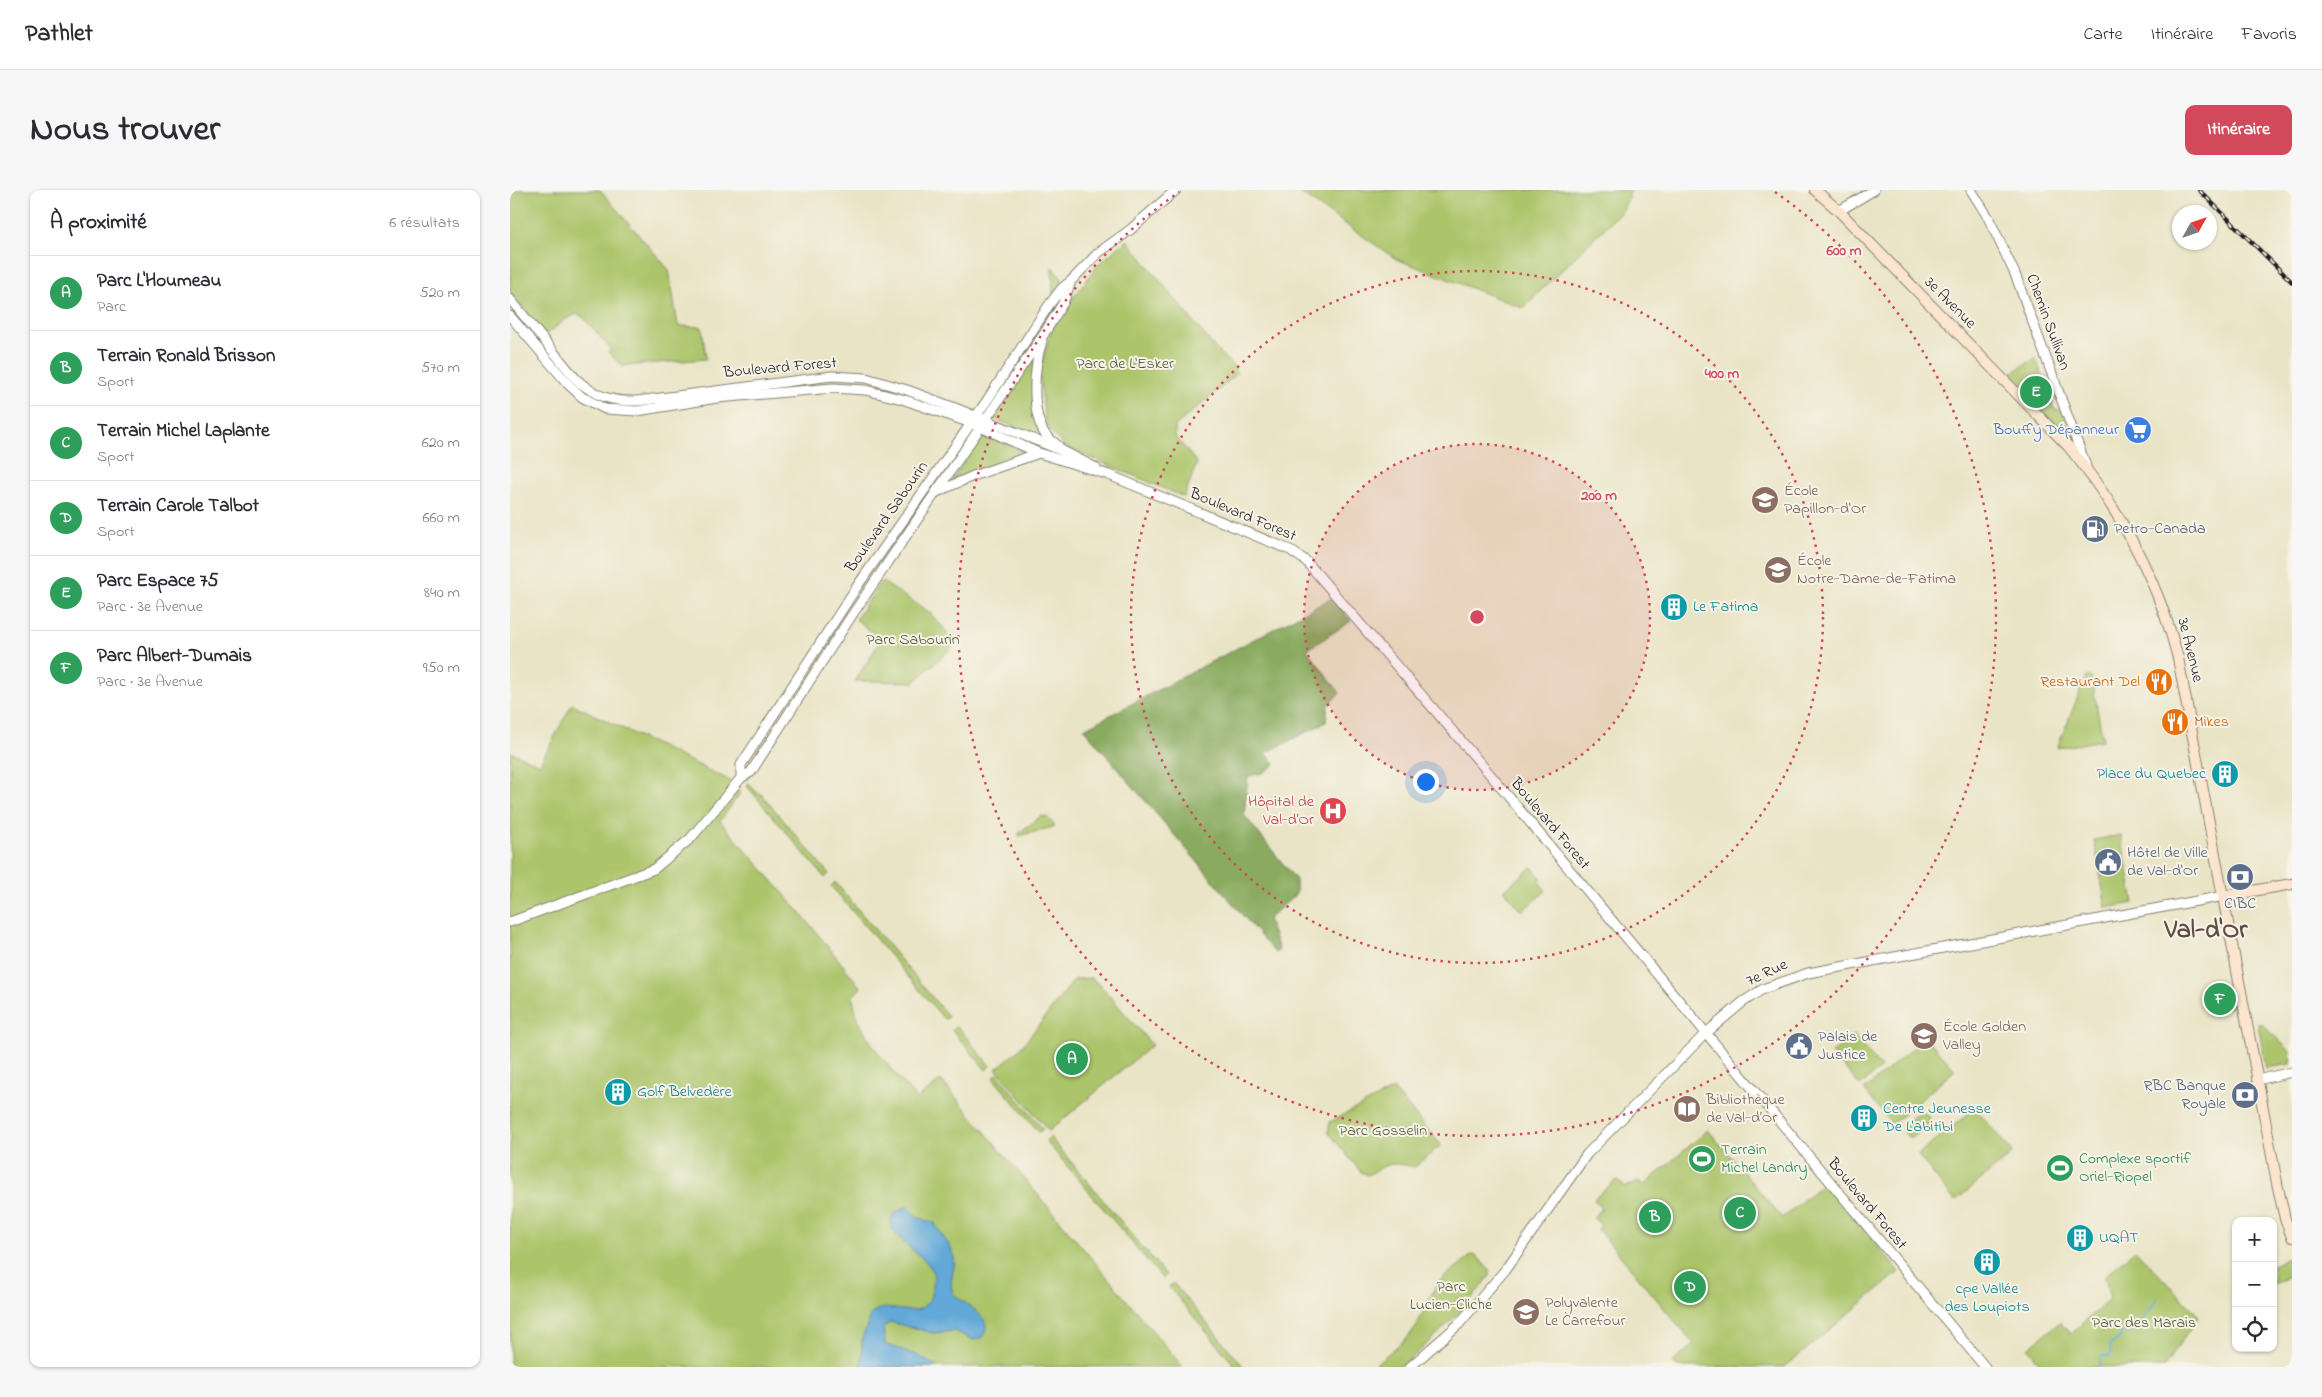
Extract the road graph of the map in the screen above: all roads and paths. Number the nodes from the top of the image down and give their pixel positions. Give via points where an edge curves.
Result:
1 (1176, 190) edge
2 (1815, 190) edge
3 (1874, 190) edge
4 (1971, 190) edge
5 (1839, 211) junction
6 (1071, 281) junction
7 (510, 299) edge
8 (510, 316) edge
9 (1044, 334) junction
10 (978, 421) junction
11 (1063, 451) junction
12 (1039, 453) junction
13 (2087, 469) junction
14 (1109, 475) junction
15 (937, 492) junction
16 (741, 778) junction
17 (2292, 884) edge
18 (2224, 896) junction
19 (510, 922) edge
20 (1705, 1034) junction
21 (2292, 1072) edge
22 (2258, 1080) junction
23 (2292, 1237) edge
24 (1410, 1367) edge
25 (1985, 1367) edge

1 - 6 street, Boulevard Sabourin via 1098,253
2 - 5 main road, 3e Avenue
3 - 5 street
4 - 13 street, Chemin Sullivan via 1988,217 2015,274
5 - 13 main road, 3e Avenue
6 - 9 street, Boulevard Sabourin via 1063,303
6 - 10 street, Boulevard Sabourin via 1049,305
7 - 10 street, Boulevard Forest via 575,378 600,397 620,402 832,376 866,378
8 - 10 street, Boulevard Forest via 568,384 582,397 605,409 637,411 717,398 833,388 865,390
9 - 10 street, Boulevard Sabourin
9 - 11 street via 1035,380 1038,416 1045,434
10 - 11 street, Boulevard Forest
10 - 12 street, Boulevard Forest
10 - 15 street, Boulevard Sabourin
10 - 16 street, Boulevard Sabourin via 856,588 741,765
11 - 14 street, Boulevard Forest
12 - 14 street, Boulevard Forest
12 - 15 street
13 - 18 main road, 3e Avenue via 2126,530 2172,632
14 - 20 street, Boulevard Forest via 1290,550 1306,561 1488,772
15 - 16 street, Boulevard Sabourin via 852,615 751,772
16 - 19 street, Boulevard Sabourin via 691,838 654,869
17 - 18 main road, 7e Rue
18 - 20 street, 7e Rue via 1792,977 1743,1002
18 - 22 main road, 3e Avenue
20 - 24 street, 7e Rue via 1587,1154 1506,1269 1459,1324
20 - 25 street, Boulevard Forest
21 - 22 street
22 - 23 main road, 3e Avenue via 2285,1219

